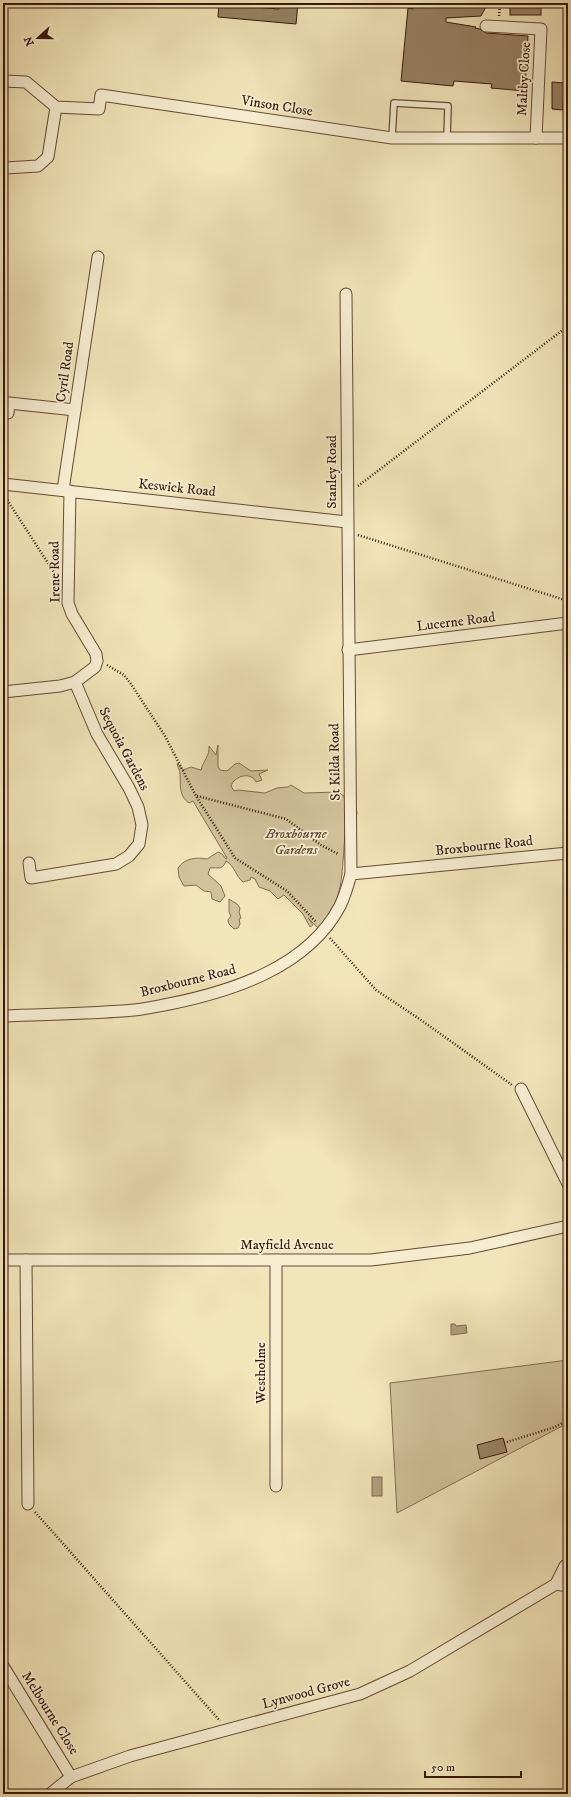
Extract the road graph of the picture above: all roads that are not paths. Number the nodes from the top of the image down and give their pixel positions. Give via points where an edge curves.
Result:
1 (486, 26) dead end
2 (3, 82) edge
3 (56, 107) junction
4 (392, 138) junction
5 (447, 138) junction
6 (536, 138) junction
7 (568, 138) edge
8 (5, 168) dead end
9 (98, 257) dead end
10 (346, 294) dead end
11 (75, 410) junction
12 (8, 413) dead end
13 (3, 484) edge
14 (67, 491) junction
15 (347, 527) junction
16 (568, 623) edge
17 (348, 650) junction
18 (75, 682) junction
19 (3, 692) edge
20 (568, 853) edge
21 (29, 864) dead end
22 (351, 874) junction
23 (3, 1016) edge
24 (521, 1089) road end
25 (568, 1184) edge
26 (568, 1226) edge
27 (3, 1260) edge
28 (26, 1260) junction
29 (276, 1260) junction
30 (276, 1486) dead end
31 (28, 1504) road end
32 (568, 1564) edge
33 (556, 1584) junction
34 (568, 1586) edge
35 (3, 1666) edge
36 (71, 1777) junction
37 (50, 1794) edge

1 - 6 street, Maltby Close via 541,29
2 - 3 street via 26,82
3 - 4 street, Vinson Close via 99,109 101,95
3 - 8 street via 48,157 38,166
4 - 5 street, Vinson Close
4 - 5 lane via 394,104 448,106
5 - 6 street, Vinson Close
6 - 7 street, Vinson Close
9 - 11 street, Cyril Road
10 - 15 street, Stanley Road
11 - 12 street via 9,403
11 - 14 street, Cyril Road
13 - 14 street, Keswick Road
14 - 15 street, Keswick Road
14 - 18 street, Irene Road via 68,603 96,654 97,661 95,667
15 - 17 street, Stanley Road
16 - 17 street, Lucerne Road
17 - 22 street, St Kilda Road
18 - 19 street
18 - 21 street, Sequoia Gardens via 97,734 138,807 142,825 139,844 129,856 116,864 31,878
20 - 22 street, Broxbourne Road
22 - 23 street, Broxbourne Road via 340,905 324,930 286,962 258,977 225,990 135,1010
24 - 25 street
26 - 29 street, Mayfield Avenue via 470,1248 379,1259
27 - 28 street, Mayfield Avenue
28 - 29 street, Mayfield Avenue
28 - 31 street
29 - 30 street, Westholme
32 - 33 street
33 - 34 street
33 - 36 street, Lynwood Grove via 410,1670 360,1694 130,1756
35 - 36 street, Melbourne Close
36 - 37 street, Lynwood Grove

